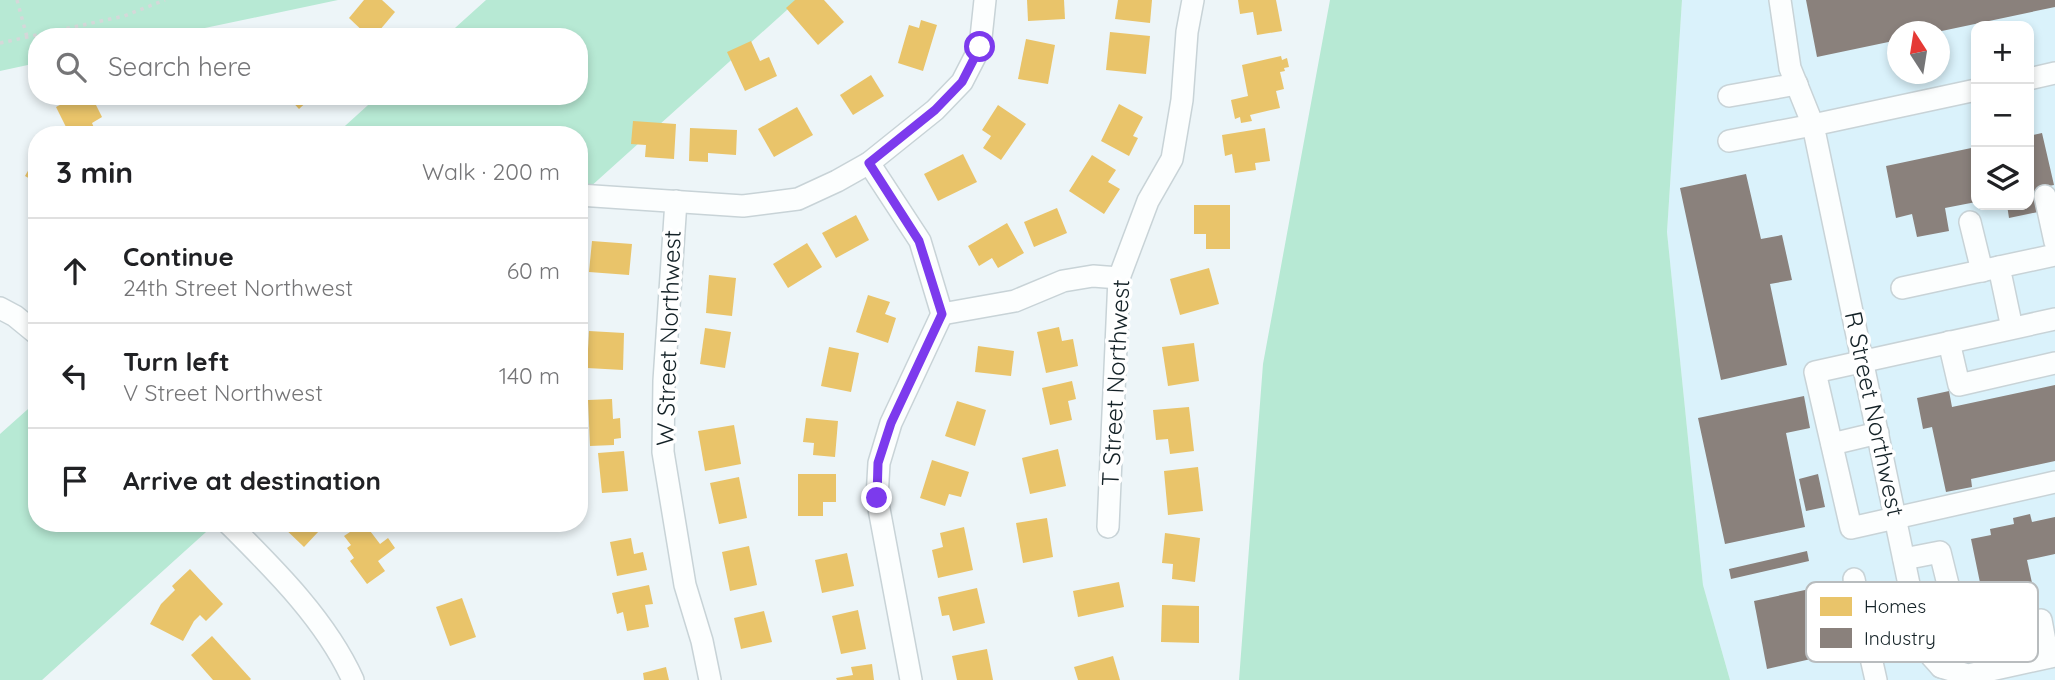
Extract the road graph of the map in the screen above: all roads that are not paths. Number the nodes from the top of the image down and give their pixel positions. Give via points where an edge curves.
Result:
1 (985, 0) edge
2 (1193, 0) edge
3 (1780, 0) edge
4 (2055, 73) edge
5 (2034, 78) edge
6 (1797, 84) junction
7 (1971, 91) edge
8 (1729, 96) dead end
9 (1813, 125) junction
10 (1729, 141) dead end
11 (869, 163) junction
12 (588, 196) edge
13 (2045, 197) dead end
14 (676, 201) junction
15 (1970, 222) dead end
16 (2055, 242) edge
17 (2055, 255) edge
18 (1990, 269) junction
19 (1119, 278) junction
20 (1902, 288) dead end
21 (0, 308) edge
22 (942, 314) junction
23 (2055, 318) edge
24 (28, 327) edge
25 (2012, 328) junction
26 (1949, 342) junction
27 (1863, 360) junction
28 (2055, 363) edge
29 (1878, 433) junction
30 (1832, 444) junction
31 (2055, 482) edge
32 (1895, 518) junction
33 (1108, 527) dead end
34 (236, 532) edge
35 (1904, 559) junction
36 (1854, 579) dead end
37 (1855, 582) edge
38 (1908, 582) edge
39 (1947, 582) edge
40 (2038, 621) edge
41 (2052, 656) edge
42 (1872, 662) edge
43 (2038, 662) edge
44 (2011, 673) edge
45 (1938, 674) edge
46 (353, 680) edge
47 (710, 680) edge
48 (911, 680) edge
49 (1876, 680) edge

1 - 11 street via 980,47 962,82
2 - 19 street, T Street Northwest via 1172,159 1148,201
3 - 6 street, R Street Northwest via 1790,68
4 - 5 street
6 - 8 street
6 - 9 street, R Street Northwest
7 - 9 street
9 - 10 street
9 - 27 street, R Street Northwest
11 - 14 street via 798,200 743,206
11 - 22 street via 919,241
12 - 14 street
13 - 16 street
14 - 47 street, W Street Northwest via 663,452 685,586
15 - 18 street
17 - 18 street
18 - 20 street
18 - 25 street
19 - 22 street via 1063,281 1015,302
19 - 33 street, T Street Northwest
21 - 24 street
22 - 48 street via 891,423 878,463 877,498
23 - 25 street
25 - 26 street
26 - 27 street
26 - 28 street via 1959,385
27 - 29 street, R Street Northwest
27 - 30 street via 1815,372
29 - 30 street
29 - 32 street, R Street Northwest
30 - 32 street via 1851,528
31 - 32 street
32 - 35 street, R Street Northwest
34 - 46 street via 312,613
35 - 38 street, R Street Northwest
35 - 39 street via 1940,552
36 - 37 street
40 - 41 street
42 - 49 street
43 - 44 street
44 - 45 street

